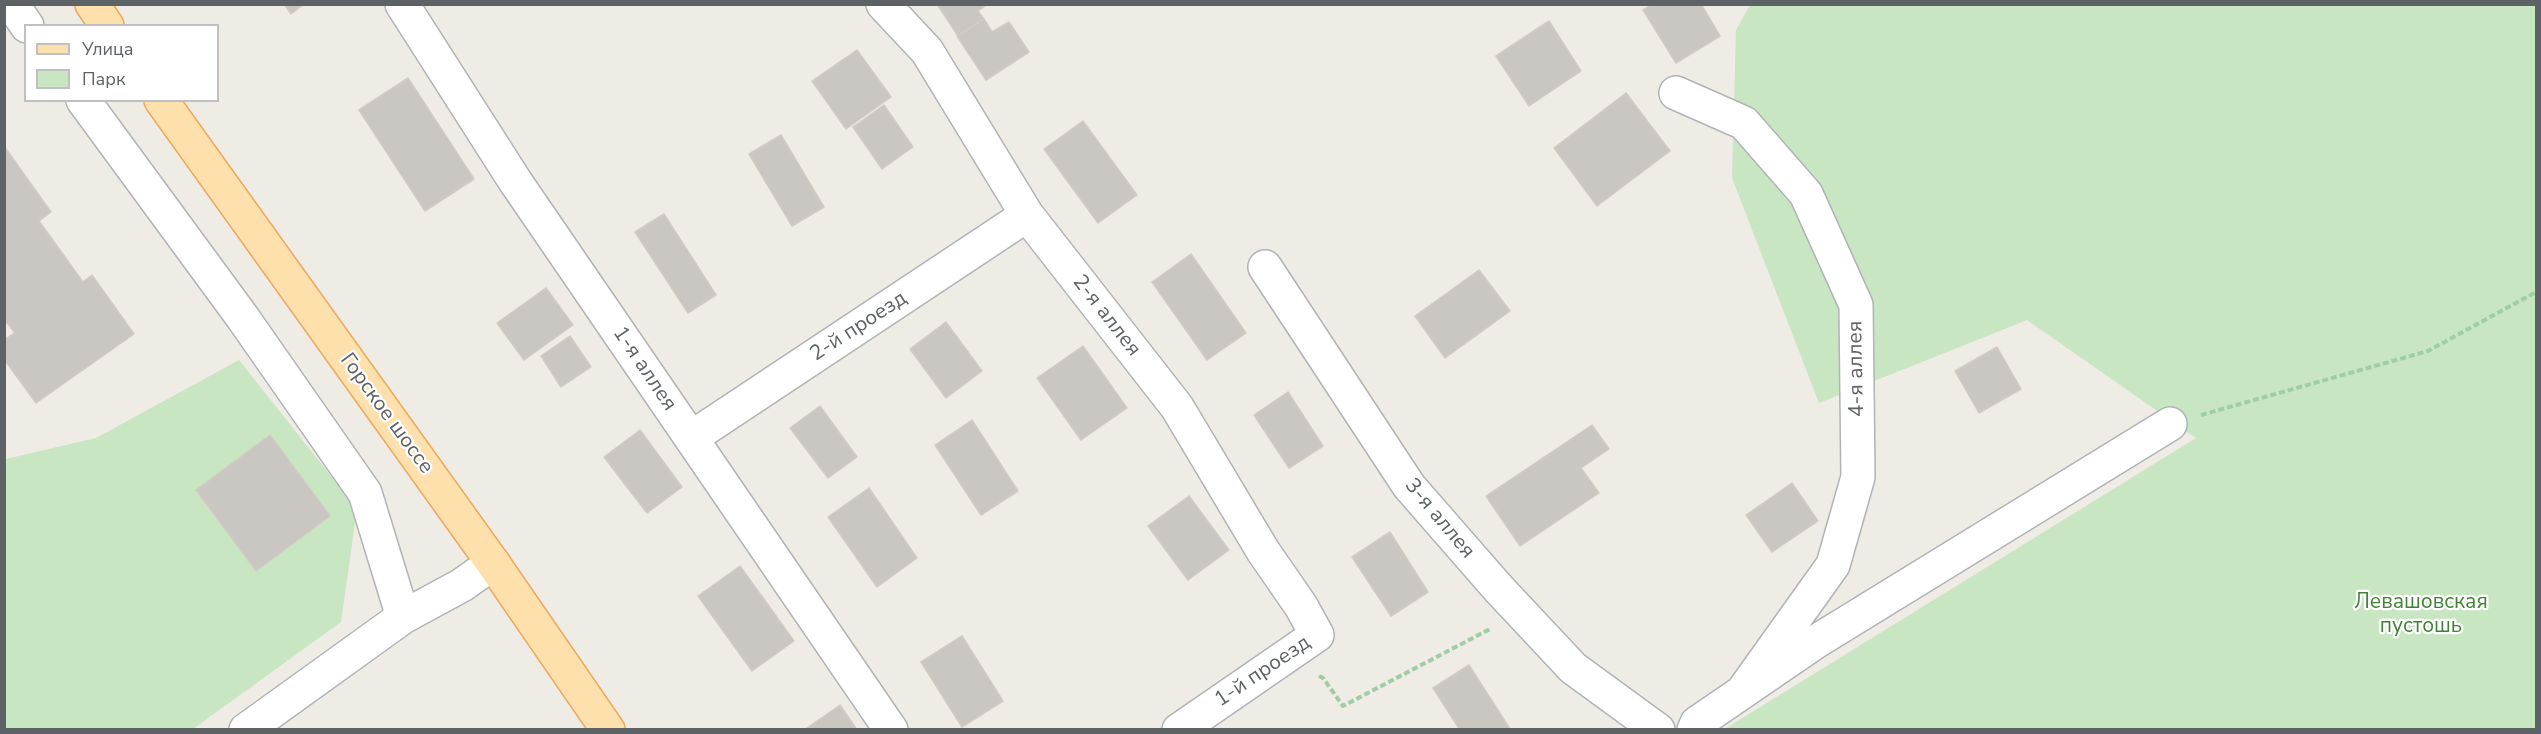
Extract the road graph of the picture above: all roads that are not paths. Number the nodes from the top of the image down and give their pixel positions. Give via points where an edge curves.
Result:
1 (12, 4) edge
2 (92, 4) edge
3 (402, 4) edge
4 (883, 4) edge
5 (26, 24) edge
6 (106, 24) edge
7 (1676, 93) dead end
8 (83, 102) edge
9 (162, 102) edge
10 (1027, 216) junction
11 (1265, 267) dead end
12 (2170, 424) road end
13 (691, 438) junction
14 (493, 563) junction
15 (403, 617) junction
16 (1317, 635) joint
17 (1743, 691) junction
18 (246, 729) edge
19 (608, 729) edge
20 (891, 729) edge
21 (1179, 729) edge
22 (1658, 729) edge
23 (1694, 729) edge

1 - 5 street
2 - 6 main road
3 - 13 street, 1-я аллея via 515,181
4 - 10 street, 2-я аллея via 927,51
7 - 17 street, 4-я аллея via 1744,123 1806,194 1856,304 1858,477 1833,565
8 - 15 street via 243,318 364,493
9 - 14 main road, Горское шоссе
10 - 13 street, 2-й проезд
10 - 16 street, 2-я аллея via 1177,407
11 - 22 street, 3-я аллея via 1409,486 1573,668
12 - 17 street via 1817,641
13 - 20 street, 1-я аллея
14 - 15 street
14 - 19 main road, Горское шоссе
15 - 18 street
16 - 21 street, 1-й проезд
17 - 23 street

